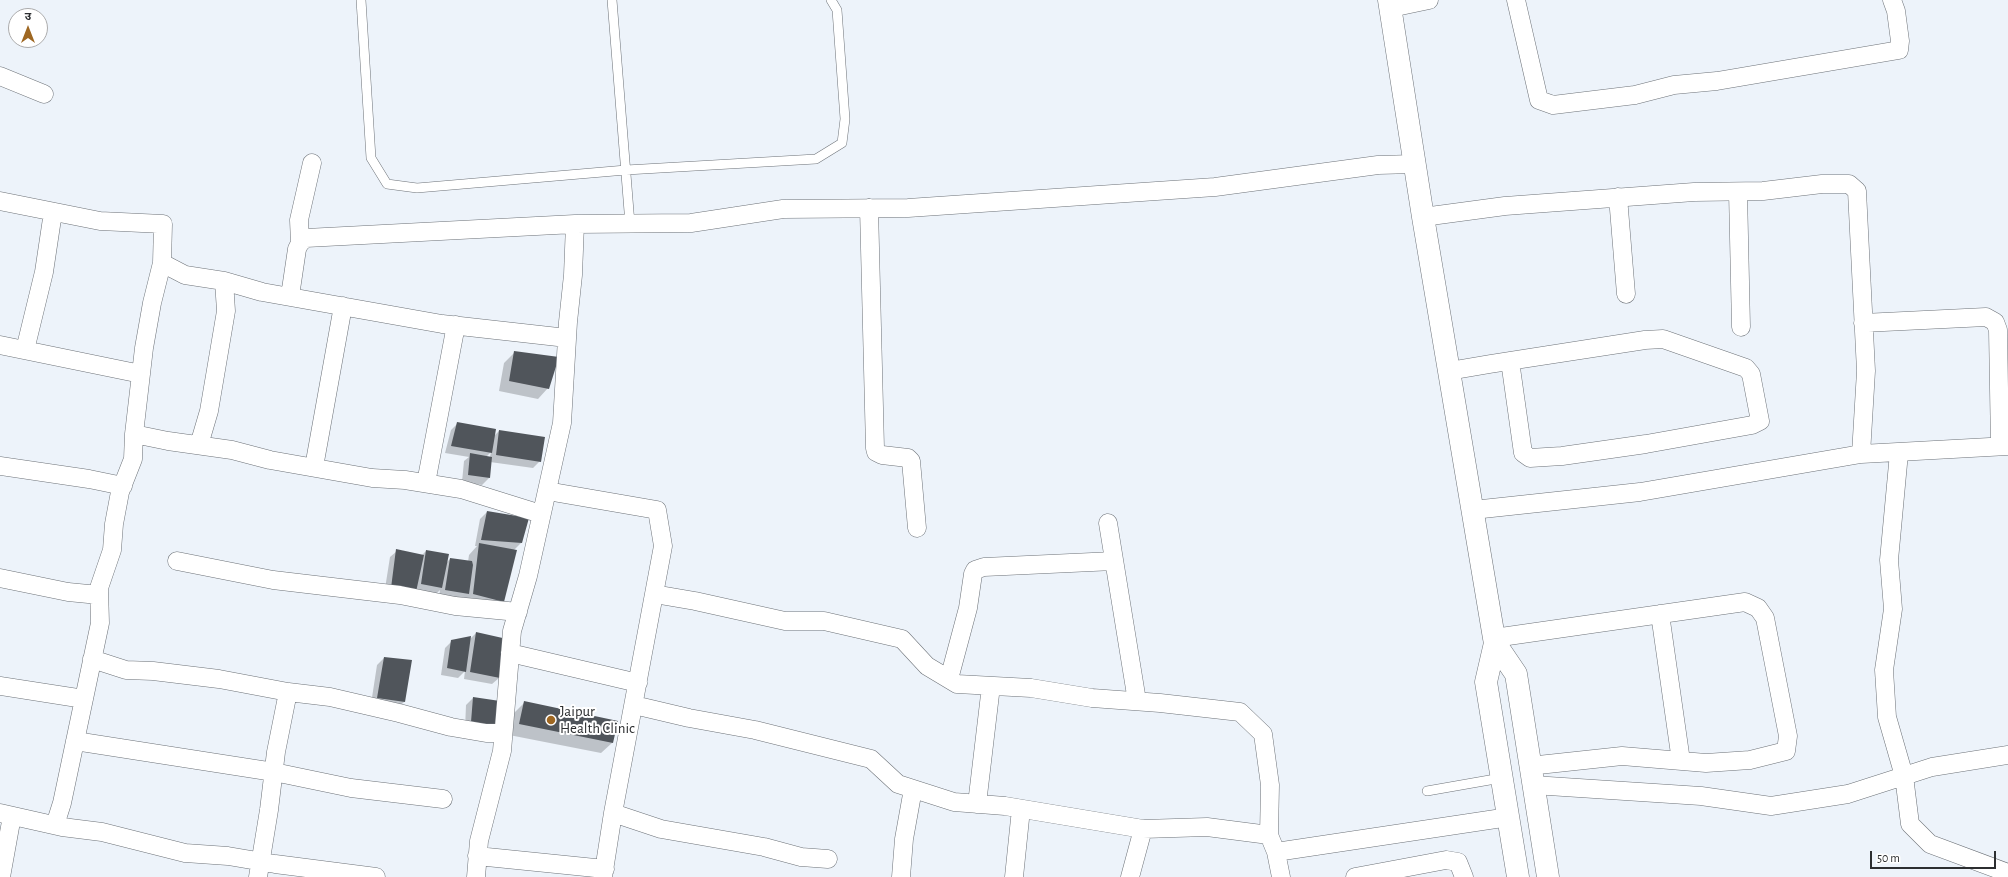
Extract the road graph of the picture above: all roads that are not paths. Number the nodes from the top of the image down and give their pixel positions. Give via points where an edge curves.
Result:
1 (361, 0) edge
2 (612, 0) edge
3 (831, 0) edge
4 (1429, 0) edge
5 (1516, 0) edge
6 (1892, 0) edge
7 (1390, 4) edge
8 (0, 76) edge
9 (44, 94) dead end
10 (312, 163) dead end
11 (1414, 164) junction
12 (626, 170) junction
13 (1738, 192) junction
14 (1618, 197) junction
15 (0, 201) edge
16 (869, 208) junction
17 (53, 212) junction
18 (1423, 217) junction
19 (575, 224) junction
20 (630, 224) junction
21 (300, 243) junction
22 (162, 263) junction
23 (224, 281) junction
24 (1626, 294) dead end
25 (290, 296) junction
26 (343, 306) junction
27 (1863, 323) junction
28 (456, 325) junction
29 (1741, 327) dead end
30 (567, 338) junction
31 (0, 345) edge
32 (25, 350) junction
33 (1510, 361) junction
34 (1449, 371) junction
35 (142, 374) junction
36 (134, 434) junction
37 (199, 445) junction
38 (2004, 446) edge
39 (1899, 453) junction
40 (1861, 454) junction
41 (0, 466) edge
42 (314, 467) junction
43 (426, 483) junction
44 (122, 486) junction
45 (547, 491) junction
46 (1473, 510) junction
47 (541, 514) junction
48 (1108, 523) dead end
49 (918, 528) dead end
50 (177, 561) dead end
51 (1114, 561) junction
52 (0, 578) edge
53 (654, 594) junction
54 (99, 595) junction
55 (518, 612) junction
56 (1660, 614) junction
57 (1495, 640) junction
58 (510, 653) junction
59 (92, 659) junction
60 (949, 679) junction
61 (638, 683) junction
62 (0, 686) edge
63 (991, 686) junction
64 (288, 692) junction
65 (84, 699) junction
66 (1137, 702) junction
67 (634, 705) junction
68 (503, 733) junction
69 (75, 741) junction
70 (2008, 755) edge
71 (1681, 761) junction
72 (274, 772) junction
73 (1531, 776) junction
74 (1904, 776) junction
75 (1501, 778) junction
76 (913, 789) junction
77 (1427, 791) dead end
78 (443, 799) dead end
79 (977, 804) junction
80 (1021, 809) junction
81 (613, 813) junction
82 (6, 814) edge
83 (1509, 817) junction
84 (55, 825) junction
85 (1142, 829) junction
86 (1269, 835) junction
87 (1276, 852) junction
88 (477, 856) junction
89 (828, 859) dead end
90 (259, 869) edge
91 (604, 873) edge
92 (2008, 873) edge
93 (1, 877) edge
94 (376, 877) edge
95 (476, 877) edge
96 (901, 877) edge
97 (1014, 877) edge
98 (1130, 877) edge
99 (1281, 877) edge
100 (1355, 877) edge
101 (1464, 877) edge
102 (1518, 877) edge
103 (1548, 877) edge

1 - 12 lane via 370,158 387,184 417,188
2 - 12 lane
3 - 12 lane via 837,10 845,119 842,143 816,159
4 - 7 street
5 - 6 street via 1539,100 1553,105 1635,96 1674,85 1718,81 1899,50 1896,11
7 - 11 street
8 - 9 street
10 - 21 street via 299,220
11 - 16 street via 1378,165 1215,187 908,208
11 - 18 street
12 - 20 lane
13 - 14 street
13 - 27 street via 1822,184 1854,186 1857,191
13 - 29 street
14 - 18 street via 1505,206
14 - 24 street
15 - 17 street
16 - 20 street via 783,209 691,223
16 - 49 street via 875,448 876,452 882,455 908,458 911,461
17 - 22 street via 100,221 163,224
17 - 32 street via 44,272
18 - 34 street
19 - 20 street
19 - 21 street via 306,238
19 - 30 street
21 - 25 street
22 - 23 street via 185,275
22 - 35 street via 152,303
23 - 25 street via 262,292
23 - 37 street via 226,312 209,411
25 - 26 street
26 - 28 street
26 - 42 street
27 - 38 street via 1986,317 1995,322 1998,330
27 - 40 street via 1866,371
28 - 30 street
28 - 43 street
30 - 45 street via 562,422
31 - 32 street
32 - 35 street
33 - 33 street via 1663,339 1746,368 1751,374 1760,421 1752,425 1646,444 1530,458 1523,453
33 - 34 street
34 - 46 street
35 - 36 street
36 - 37 street via 168,442
36 - 44 street via 134,459
37 - 42 street
38 - 39 street
39 - 40 street
39 - 74 street via 1889,560 1892,609 1884,670 1887,717
40 - 46 street via 1640,492
41 - 44 street
42 - 43 street via 372,478
43 - 47 street via 461,489
44 - 54 street via 114,524 112,550
45 - 47 street
45 - 53 street via 657,510 664,546
46 - 57 street
47 - 55 street
48 - 51 street
50 - 55 street via 273,580 400,595 455,606
51 - 60 street via 984,567 975,570 968,608
51 - 66 street
52 - 54 street via 68,592
53 - 60 street via 785,621 824,621 902,639 927,666
53 - 61 street
54 - 59 street via 100,623
55 - 58 street via 512,631
56 - 57 street
56 - 71 street
56 - 71 street via 1745,602 1758,608 1765,618 1788,736 1786,751 1757,758 1706,763
57 - 73 street via 1516,674
57 - 75 street via 1486,682
58 - 61 street
58 - 68 street
59 - 64 street via 126,670 219,679
59 - 65 street
60 - 63 street via 957,684
61 - 67 street
62 - 65 street
63 - 66 street via 1031,688
63 - 79 street
64 - 68 street via 330,697 451,727
64 - 72 street
65 - 69 street
66 - 86 street via 1240,712 1263,734 1270,785
67 - 76 street via 755,730 871,759 898,784
67 - 81 street
68 - 88 street via 502,751
69 - 72 street
69 - 84 street
70 - 74 street via 1932,767
71 - 73 street via 1622,756
72 - 78 street via 350,788
72 - 90 street
73 - 74 street via 1771,806 1848,794
73 - 103 street
74 - 92 street via 1910,824 1930,844
75 - 77 lane
75 - 83 street
76 - 79 street via 954,802
76 - 96 street via 904,839
79 - 80 street
80 - 85 street
80 - 97 street
81 - 89 street via 661,829 764,847 801,857
81 - 91 street
82 - 84 street
82 - 93 street
83 - 87 street
83 - 102 street
84 - 90 street via 102,832 185,853 228,856
85 - 86 street via 1207,827
85 - 98 street
86 - 87 street
87 - 99 street
88 - 91 street
88 - 95 street
90 - 94 street
100 - 101 street via 1446,860 1458,862

